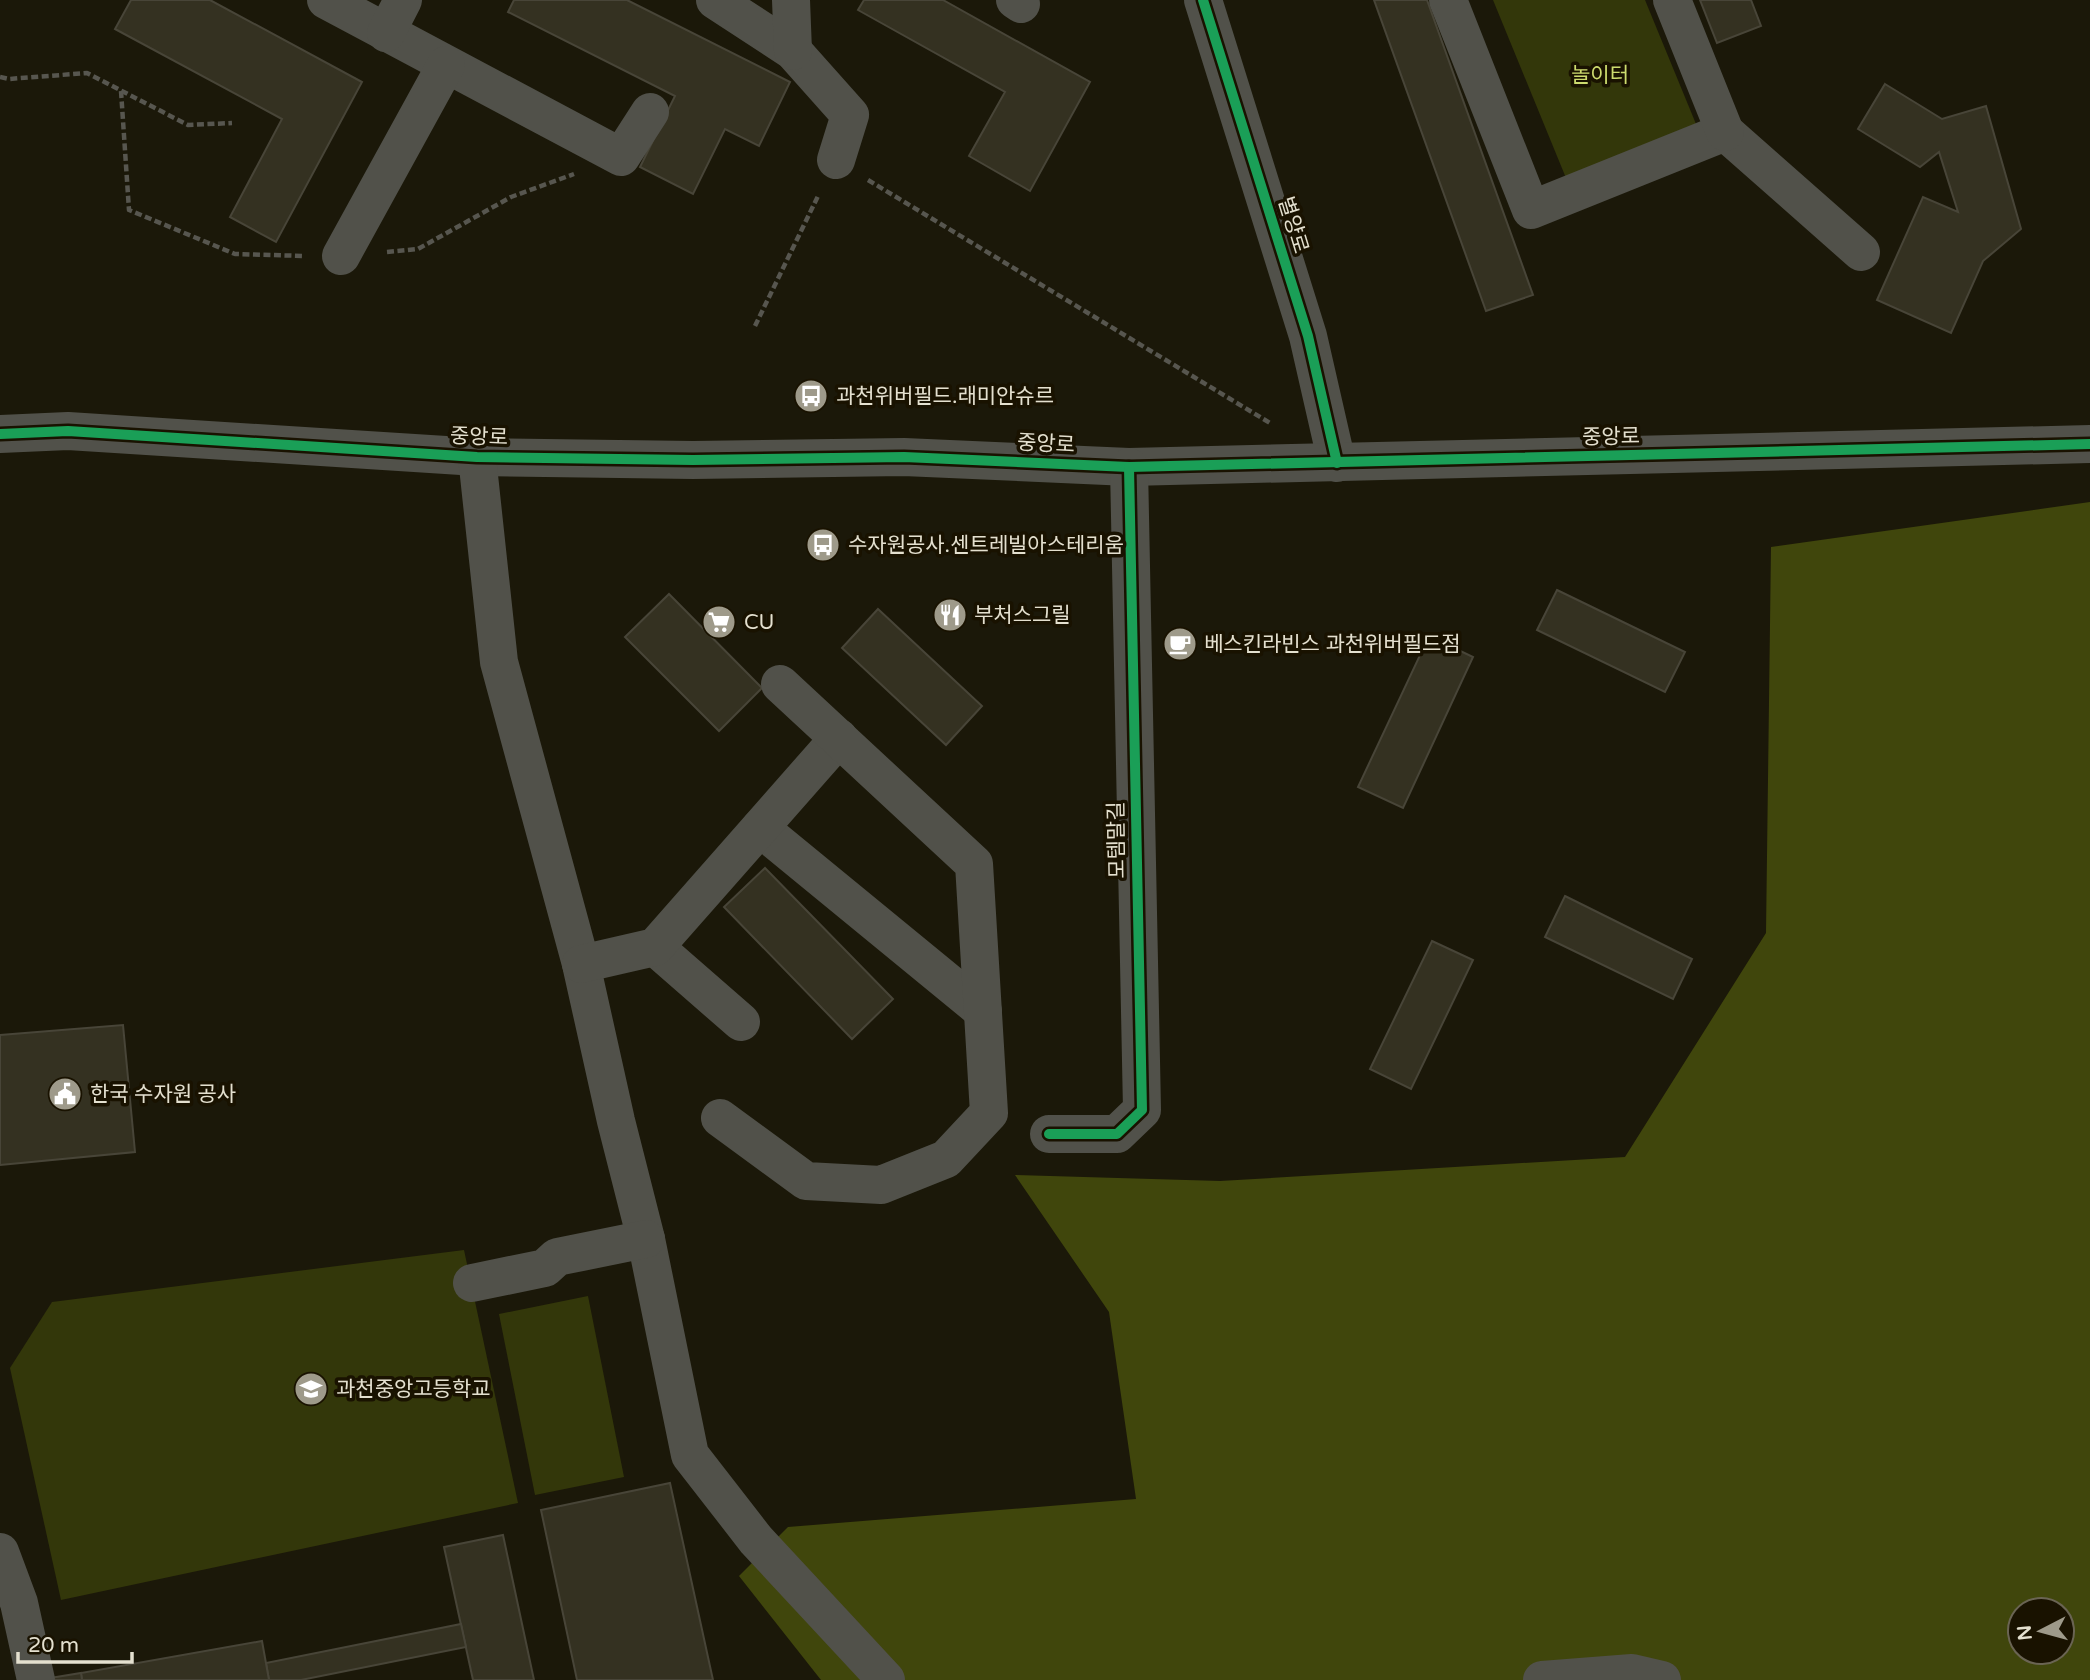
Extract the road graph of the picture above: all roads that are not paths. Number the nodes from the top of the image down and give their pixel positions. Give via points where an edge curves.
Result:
1 (326, 0) edge
2 (403, 0) edge
3 (715, 0) edge
4 (791, 0) edge
5 (1203, 0) edge
6 (1448, 0) edge
7 (1672, 0) edge
8 (386, 33) junction
9 (793, 51) junction
10 (446, 65) junction
11 (650, 112) dead end
12 (1725, 132) junction
13 (835, 160) road end
14 (1861, 252) dead end
15 (341, 256) dead end
16 (0, 434) edge
17 (2090, 444) edge
18 (477, 457) junction
19 (1337, 463) junction
20 (1129, 467) junction
21 (780, 684) dead end
22 (839, 738) junction
23 (760, 828) junction
24 (655, 947) junction
25 (581, 964) junction
26 (983, 1011) junction
27 (741, 1022) dead end
28 (720, 1118) dead end
29 (1049, 1134) dead end
30 (646, 1238) junction
31 (472, 1283) dead end
32 (0, 1552) edge
33 (36, 1680) edge
34 (886, 1680) edge
35 (1542, 1680) edge
36 (1662, 1680) edge

1 - 8 street
2 - 8 street
3 - 9 street
4 - 9 street
5 - 19 street, 별양로 via 1308,335
6 - 12 street via 1531,210
7 - 12 street
8 - 10 street
9 - 13 street via 850,115
10 - 11 street via 621,157
10 - 15 street
12 - 14 street
16 - 18 street, 중앙로 via 68,431
17 - 19 street, 중앙로
18 - 20 street, 중앙로 via 904,457
18 - 25 street via 499,662
19 - 20 street, 중앙로
20 - 29 street, 모템말길 via 1142,1110 1117,1134
21 - 22 street
22 - 23 street
22 - 26 street via 974,864
23 - 24 street
23 - 26 street
24 - 25 street
24 - 27 street
25 - 30 street
26 - 28 street via 989,1113 946,1159 881,1185 806,1181
30 - 31 street via 558,1257 545,1268
30 - 34 street via 690,1455 757,1539
32 - 33 street via 19,1603
35 - 36 street via 1632,1673

